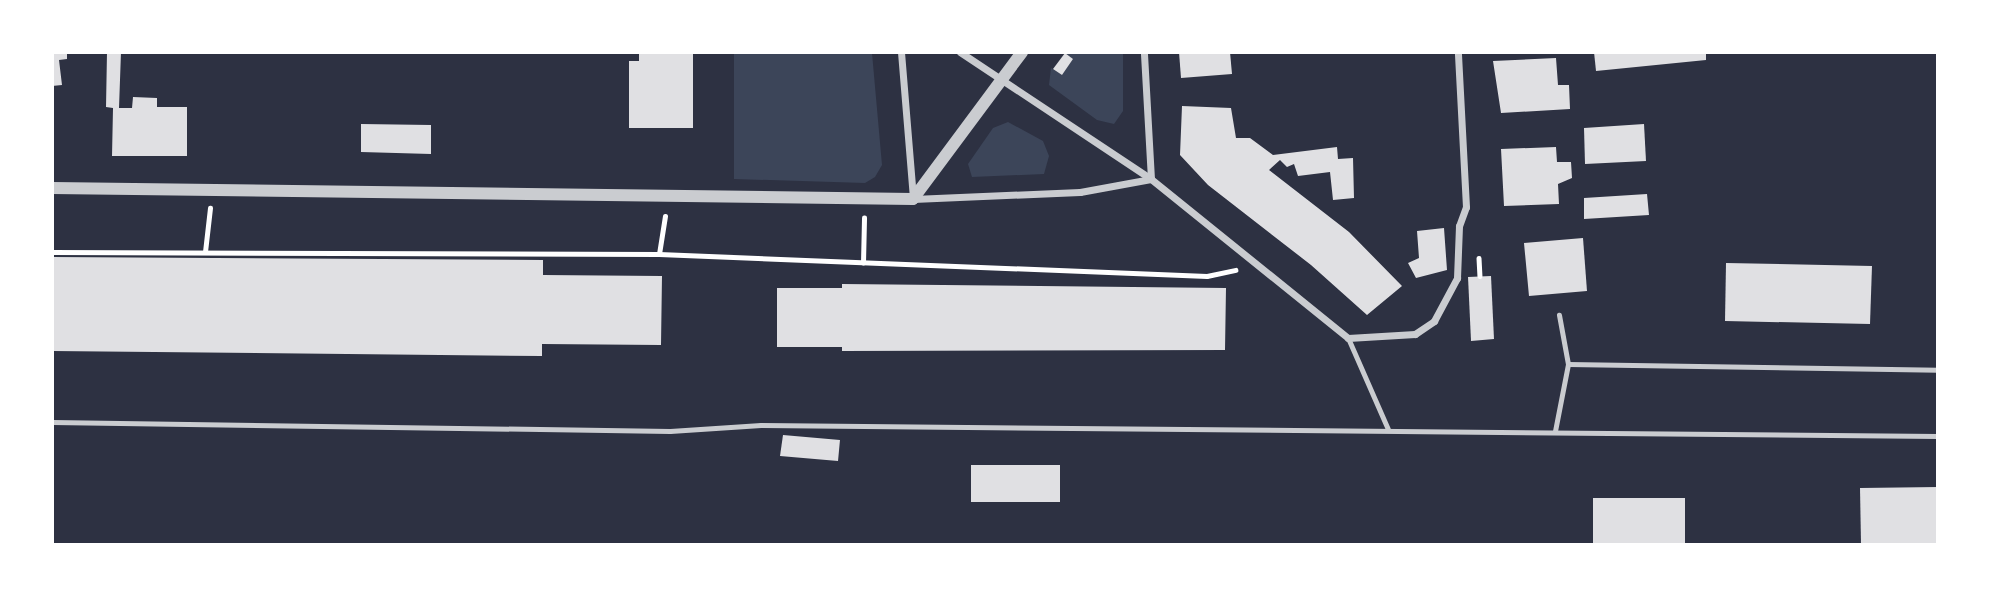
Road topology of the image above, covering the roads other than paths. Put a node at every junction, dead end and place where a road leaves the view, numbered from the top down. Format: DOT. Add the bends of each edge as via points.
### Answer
graph roads {
  1 [pos="901,52"];
  2 [pos="960,52"];
  3 [pos="1022,52"];
  4 [pos="1144,52"];
  5 [pos="1458,52"];
  6 [pos="1001,80"];
  7 [pos="1151,178"];
  8 [pos="52,188"];
  9 [pos="913,199"];
  10 [pos="1559,315"];
  11 [pos="1348,338"];
  12 [pos="1568,364"];
  13 [pos="1937,370"];
  14 [pos="52,422"];
  15 [pos="1388,429"];
  16 [pos="1555,431"];
  17 [pos="1937,436"];
  1 -- 9 [label="street"];
  2 -- 6 [label="street"];
  3 -- 6 [label="street"];
  4 -- 7 [label="street"];
  5 -- 11 [label="street" via="1466,207 1459,226 1457,278 1434,321 1415,334"];
  6 -- 7 [label="street"];
  6 -- 9 [label="street"];
  7 -- 9 [label="street" via="1080,192"];
  7 -- 11 [label="street"];
  8 -- 9 [label="street"];
  10 -- 12 [label="lane"];
  11 -- 15 [label="lane"];
  12 -- 13 [label="lane"];
  12 -- 16 [label="lane"];
  14 -- 15 [label="lane" via="670,431 761,425"];
  15 -- 16 [label="lane"];
  16 -- 17 [label="lane"];
}
